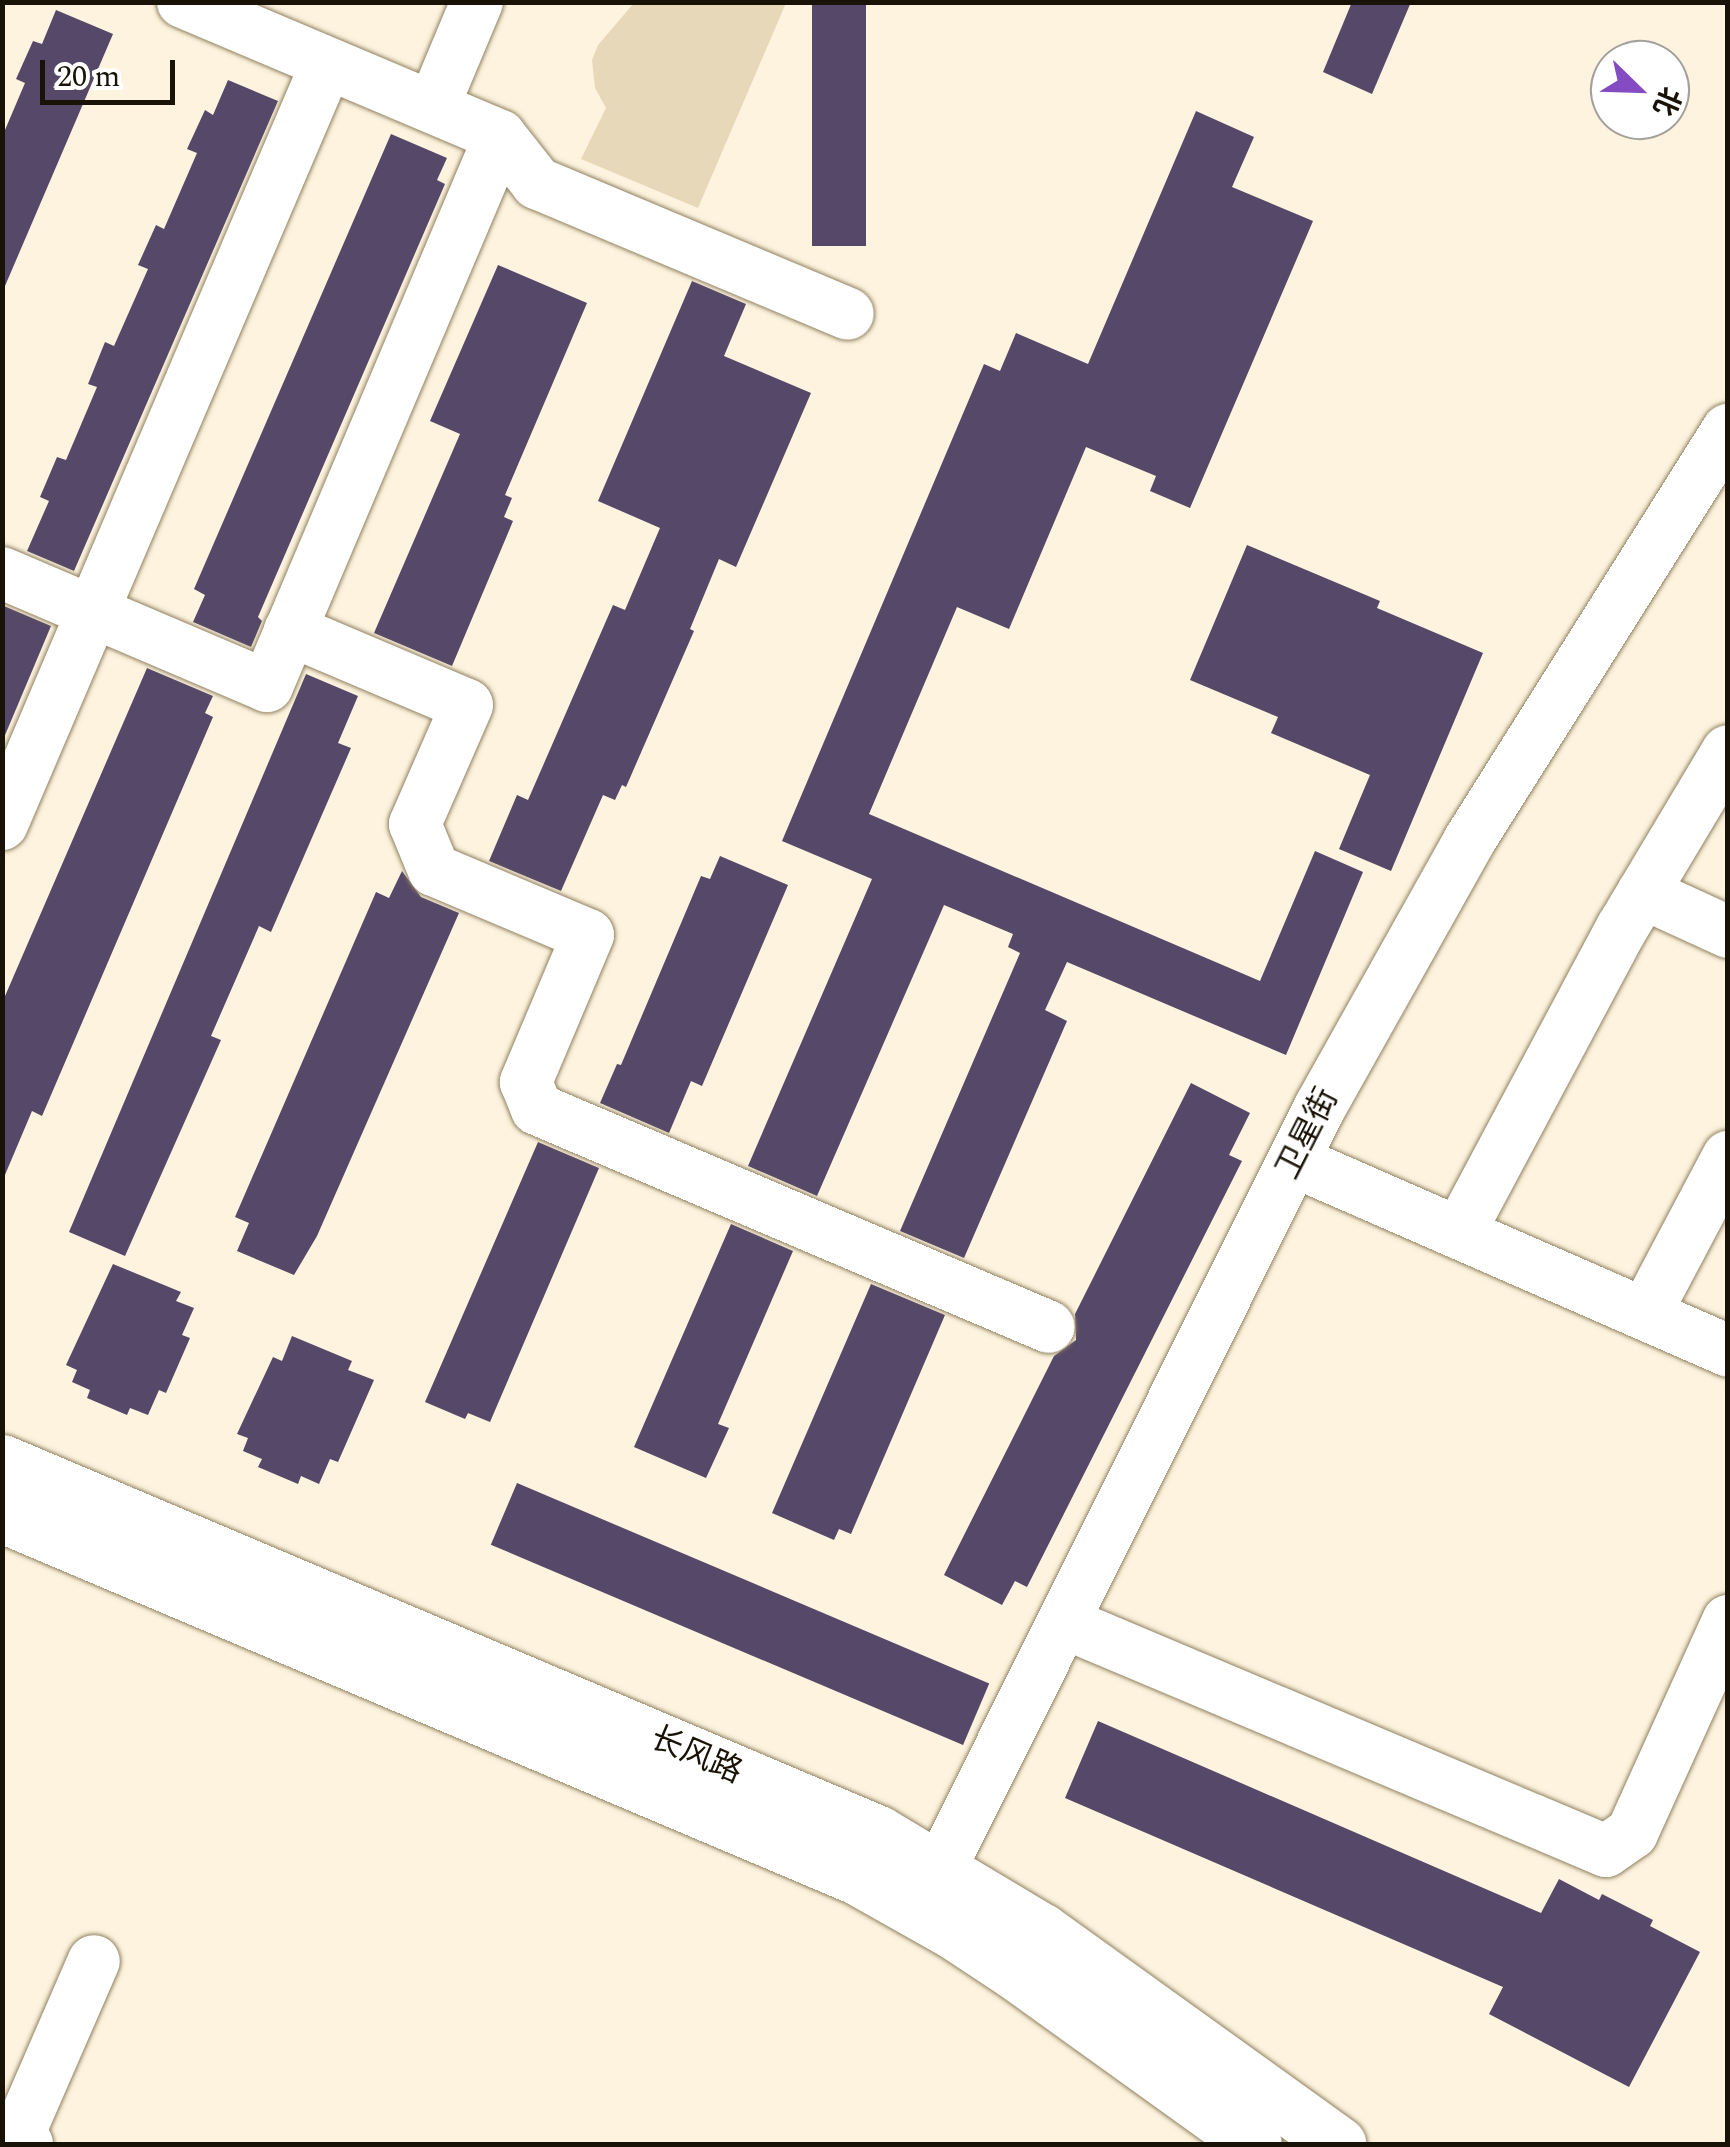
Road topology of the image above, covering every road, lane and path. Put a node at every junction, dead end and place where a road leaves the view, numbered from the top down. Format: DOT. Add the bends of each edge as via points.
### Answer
graph roads {
  1 [pos="477,2"];
  2 [pos="197,5"];
  3 [pos="327,62"];
  4 [pos="433,107"];
  5 [pos="500,136"];
  6 [pos="848,314"];
  7 [pos="1728,430"];
  8 [pos="2,573"];
  9 [pos="93,612"];
  10 [pos="290,630"];
  11 [pos="1728,751"];
  12 [pos="2,824"];
  13 [pos="1643,893"];
  14 [pos="1728,932"];
  15 [pos="1728,1156"];
  16 [pos="1294,1161"];
  17 [pos="1460,1233"];
  18 [pos="1645,1314"];
  19 [pos="1048,1327"];
  20 [pos="1728,1351"];
  21 [pos="2,1462"];
  22 [pos="2,1515"];
  23 [pos="1728,1621"];
  24 [pos="1065,1623"];
  25 [pos="941,1866"];
  26 [pos="94,1961"];
  27 [pos="27,2144"];
  28 [pos="1254,2144"];
  29 [pos="1338,2144"];
  1 -- 4 [label="street"];
  2 -- 3 [label="street"];
  3 -- 4 [label="street"];
  3 -- 9 [label="street"];
  4 -- 5 [label="street"];
  5 -- 6 [label="street" via="536,183"];
  5 -- 10 [label="street"];
  7 -- 16 [label="street, 卫星街" via="1470,841"];
  8 -- 9 [label="street"];
  9 -- 10 [label="street" via="267,686"];
  9 -- 12 [label="street"];
  10 -- 19 [label="street" via="466,705 415,824 434,870 588,936 526,1082 537,1110"];
  11 -- 13 [label="street"];
  13 -- 14 [label="street"];
  13 -- 17 [label="street"];
  15 -- 18 [label="street"];
  16 -- 17 [label="street"];
  16 -- 24 [label="street, 卫星街"];
  17 -- 18 [label="street"];
  18 -- 20 [label="street"];
  21 -- 25 [label="main road, 长风路" via="878,1832"];
  22 -- 28 [label="main road, 长风路" via="872,1885 1014,1972"];
  23 -- 24 [label="street" via="1632,1833 1606,1851"];
  24 -- 25 [label="street, 卫星街"];
  25 -- 29 [label="main road, 长风路"];
  26 -- 27 [label="street" via="16,2140"];
}
